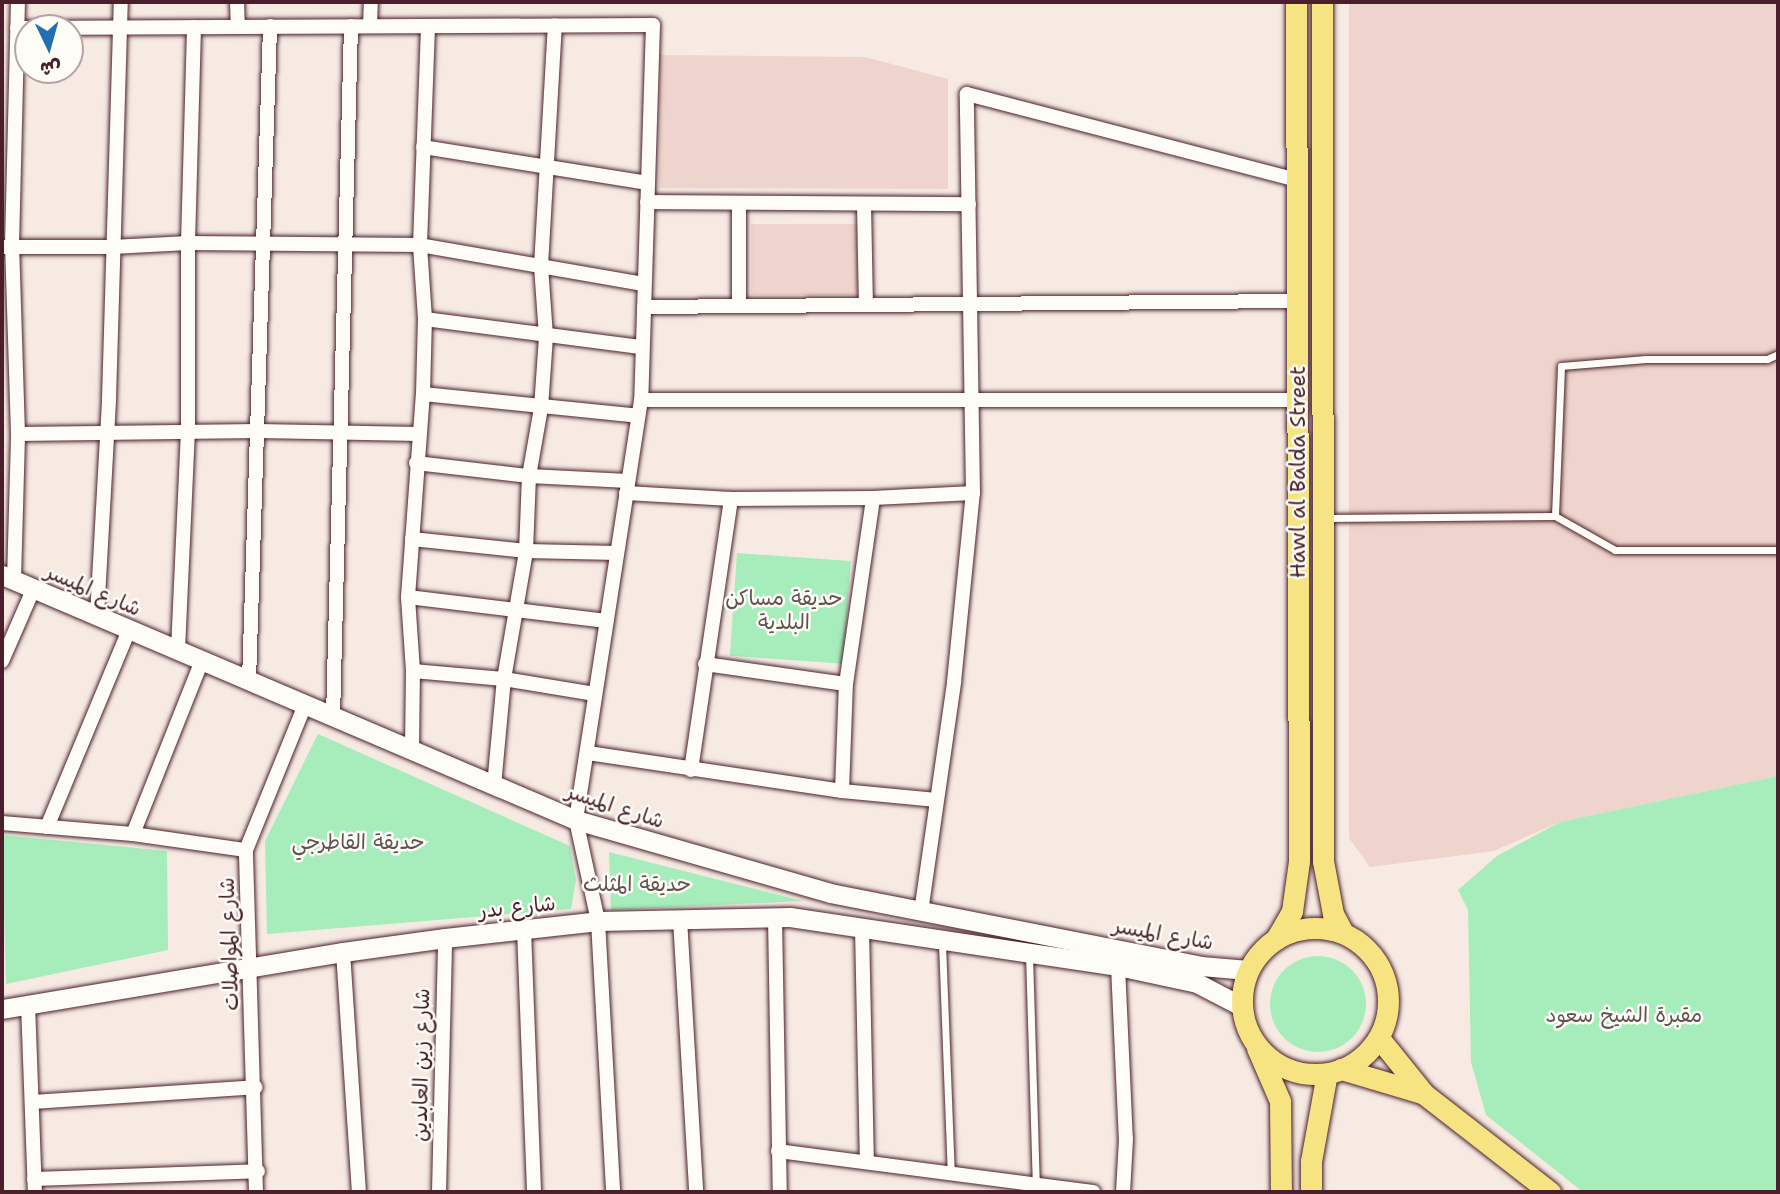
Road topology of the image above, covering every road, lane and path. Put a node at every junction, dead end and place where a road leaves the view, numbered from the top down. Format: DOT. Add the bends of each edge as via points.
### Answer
graph roads {
  1 [pos="121,2"];
  2 [pos="237,2"];
  3 [pos="371,2"];
  4 [pos="1296,2"];
  5 [pos="1322,2"];
  6 [pos="555,25"];
  7 [pos="271,26"];
  8 [pos="351,26"];
  9 [pos="370,26"];
  10 [pos="428,26"];
  11 [pos="84,27"];
  12 [pos="121,27"];
  13 [pos="194,27"];
  14 [pos="237,27"];
  15 [pos="14,84"];
  16 [pos="423,147"];
  17 [pos="547,167"];
  18 [pos="1297,180"];
  19 [pos="648,183"];
  20 [pos="647,202"];
  21 [pos="864,204"];
  22 [pos="969,204"];
  23 [pos="739,205"];
  24 [pos="188,243"];
  25 [pos="263,244"];
  26 [pos="345,245"];
  27 [pos="420,245"];
  28 [pos="7,246"];
  29 [pos="112,247"];
  30 [pos="541,266"];
  31 [pos="644,284"];
  32 [pos="1297,301"];
  33 [pos="971,304"];
  34 [pos="866,305"];
  35 [pos="739,306"];
  36 [pos="644,307"];
  37 [pos="425,319"];
  38 [pos="546,336"];
  39 [pos="642,347"];
  40 [pos="1778,354"];
  41 [pos="423,394"];
  42 [pos="641,400"];
  43 [pos="972,400"];
  44 [pos="1297,400"];
  45 [pos="541,408"];
  46 [pos="638,416"];
  47 [pos="188,431"];
  48 [pos="258,431"];
  49 [pos="341,432"];
  50 [pos="18,433"];
  51 [pos="419,434"];
  52 [pos="105,435"];
  53 [pos="416,463"];
  54 [pos="529,476"];
  55 [pos="627,487"];
  56 [pos="973,493"];
  57 [pos="873,498"];
  58 [pos="731,499"];
  59 [pos="1555,516"];
  60 [pos="1323,518"];
  61 [pos="412,539"];
  62 [pos="1778,550"];
  63 [pos="526,551"];
  64 [pos="617,553"];
  65 [pos="8,578"];
  66 [pos="33,590"];
  67 [pos="408,597"];
  68 [pos="515,611"];
  69 [pos="97,616"];
  70 [pos="607,621"];
  71 [pos="129,630"];
  72 [pos="178,650"];
  73 [pos="2,661"];
  74 [pos="202,661"];
  75 [pos="705,664"];
  76 [pos="413,671"];
  77 [pos="504,679"];
  78 [pos="249,681"];
  79 [pos="846,684"];
  80 [pos="595,694"];
  81 [pos="305,705"];
  82 [pos="332,717"];
  83 [pos="412,750"];
  84 [pos="588,753"];
  85 [pos="691,770"];
  86 [pos="494,786"];
  87 [pos="842,791"];
  88 [pos="937,800"];
  89 [pos="576,820"];
  90 [pos="2,823"];
  91 [pos="47,827"];
  92 [pos="133,834"];
  93 [pos="246,850"];
  94 [pos="921,912"];
  95 [pos="775,918"];
  96 [pos="680,919"];
  97 [pos="598,921"];
  98 [pos="862,928"];
  99 [pos="524,930"];
  100 [pos="1343,933"];
  101 [pos="445,938"];
  102 [pos="1276,939"];
  103 [pos="942,940"];
  104 [pos="343,952"];
  105 [pos="1028,953"];
  106 [pos="1118,966"];
  107 [pos="251,968"];
  108 [pos="1248,971"];
  109 [pos="29,1004"];
  110 [pos="1241,1006"];
  111 [pos="2,1009"];
  112 [pos="1379,1038"];
  113 [pos="1255,1043"];
  114 [pos="1334,1071"];
  115 [pos="255,1087"];
  116 [pos="1424,1094"];
  117 [pos="32,1102"];
  118 [pos="778,1150"];
  119 [pos="867,1161"];
  120 [pos="258,1171"];
  121 [pos="951,1173"];
  122 [pos="34,1185"];
  123 [pos="1036,1185"];
  124 [pos="256,1192"];
  125 [pos="359,1192"];
  126 [pos="439,1192"];
  127 [pos="534,1192"];
  128 [pos="613,1192"];
  129 [pos="696,1192"];
  130 [pos="780,1192"];
  131 [pos="1093,1192"];
  132 [pos="1123,1192"];
  133 [pos="1281,1192"];
  134 [pos="1311,1192"];
  135 [pos="1550,1192"];
  1 -- 12 [label="street"];
  2 -- 14 [label="street"];
  3 -- 9 [label="street"];
  4 -- 18 [label="main road, Hawl al Balda Street"];
  5 -- 60 [label="main road, Hawl al Balda Street"];
  6 -- 10 [label="street"];
  6 -- 17 [label="street"];
  6 -- 19 [label="street" via="653,25"];
  7 -- 8 [label="street"];
  7 -- 14 [label="street"];
  7 -- 25 [label="street"];
  8 -- 9 [label="street"];
  8 -- 26 [label="street"];
  9 -- 10 [label="street"];
  10 -- 16 [label="street"];
  11 -- 12 [label="street"];
  12 -- 13 [label="street"];
  12 -- 29 [label="street"];
  13 -- 14 [label="street"];
  13 -- 24 [label="street"];
  15 -- 28 [label="street"];
  16 -- 17 [label="street"];
  16 -- 27 [label="street"];
  17 -- 19 [label="street"];
  17 -- 30 [label="street"];
  18 -- 22 [label="street" via="967,94"];
  18 -- 32 [label="main road, Hawl al Balda Street"];
  19 -- 20 [label="street"];
  20 -- 23 [label="street"];
  20 -- 31 [label="street"];
  21 -- 22 [label="street"];
  21 -- 23 [label="street"];
  21 -- 34 [label="street"];
  22 -- 33 [label="street"];
  23 -- 35 [label="street"];
  24 -- 25 [label="street"];
  24 -- 29 [label="street"];
  24 -- 47 [label="street"];
  25 -- 26 [label="street"];
  25 -- 48 [label="street"];
  26 -- 27 [label="street"];
  26 -- 49 [label="street"];
  27 -- 30 [label="street"];
  27 -- 37 [label="street"];
  28 -- 29 [label="street"];
  28 -- 50 [label="street"];
  29 -- 52 [label="street"];
  30 -- 31 [label="street"];
  30 -- 38 [label="street"];
  31 -- 36 [label="street"];
  32 -- 33 [label="street"];
  32 -- 44 [label="main road, Hawl al Balda Street"];
  33 -- 34 [label="street"];
  33 -- 43 [label="street"];
  34 -- 35 [label="street"];
  35 -- 36 [label="street"];
  36 -- 39 [label="street"];
  37 -- 38 [label="street"];
  37 -- 41 [label="street"];
  38 -- 39 [label="street"];
  38 -- 45 [label="street"];
  39 -- 42 [label="street"];
  40 -- 59 [label="lane" via="1767,359 1646,359 1561,366"];
  41 -- 45 [label="street"];
  41 -- 51 [label="street"];
  42 -- 43 [label="street"];
  42 -- 46 [label="street"];
  43 -- 44 [label="street"];
  43 -- 56 [label="street"];
  44 -- 102 [label="main road, Hawl al Balda Street" via="1299,861 1292,911"];
  45 -- 46 [label="street"];
  45 -- 54 [label="street"];
  46 -- 55 [label="street"];
  47 -- 48 [label="street"];
  47 -- 52 [label="street"];
  47 -- 72 [label="street"];
  48 -- 49 [label="street"];
  48 -- 78 [label="street"];
  49 -- 51 [label="street"];
  49 -- 82 [label="street"];
  50 -- 52 [label="street"];
  50 -- 65 [label="street"];
  51 -- 53 [label="street"];
  52 -- 69 [label="street"];
  53 -- 54 [label="street"];
  53 -- 61 [label="street"];
  54 -- 55 [label="street"];
  54 -- 63 [label="street"];
  55 -- 58 [label="street"];
  55 -- 64 [label="street"];
  56 -- 57 [label="street"];
  56 -- 88 [label="street"];
  57 -- 58 [label="street"];
  57 -- 79 [label="street"];
  58 -- 75 [label="street"];
  59 -- 60 [label="lane"];
  59 -- 62 [label="lane" via="1615,550"];
  60 -- 100 [label="main road, Hawl al Balda Street" via="1323,861 1333,914"];
  61 -- 63 [label="street"];
  61 -- 67 [label="street"];
  63 -- 64 [label="street"];
  63 -- 68 [label="street"];
  64 -- 70 [label="street"];
  65 -- 66 [label="main road, شارع الميسر"];
  66 -- 69 [label="main road, شارع الميسر"];
  66 -- 73 [label="street"];
  67 -- 68 [label="street"];
  67 -- 76 [label="street"];
  68 -- 70 [label="street"];
  68 -- 77 [label="street"];
  69 -- 71 [label="main road, شارع الميسر"];
  70 -- 80 [label="street"];
  71 -- 72 [label="main road, شارع الميسر"];
  71 -- 91 [label="street"];
  72 -- 74 [label="main road, شارع الميسر"];
  74 -- 78 [label="main road, شارع الميسر"];
  74 -- 92 [label="street"];
  75 -- 79 [label="street"];
  75 -- 85 [label="street"];
  76 -- 77 [label="street"];
  76 -- 83 [label="street"];
  77 -- 80 [label="street"];
  77 -- 86 [label="street"];
  78 -- 81 [label="main road, شارع الميسر"];
  79 -- 87 [label="street"];
  80 -- 84 [label="street"];
  81 -- 82 [label="main road, شارع الميسر"];
  81 -- 93 [label="street, شارع المواصلات"];
  82 -- 83 [label="main road, شارع الميسر"];
  83 -- 86 [label="main road, شارع الميسر"];
  84 -- 85 [label="street"];
  84 -- 89 [label="street"];
  85 -- 87 [label="street"];
  86 -- 89 [label="main road, شارع الميسر"];
  87 -- 88 [label="street"];
  88 -- 94 [label="street"];
  89 -- 94 [label="main road, شارع الميسر" via="830,893"];
  89 -- 97 [label="street"];
  90 -- 91 [label="street"];
  91 -- 92 [label="street"];
  92 -- 93 [label="street"];
  93 -- 107 [label="street, شارع المواصلات"];
  94 -- 108 [label="main road, شارع الميسر"];
  95 -- 96 [label="main road, شارع بدر"];
  95 -- 98 [label="main road, شارع بدر"];
  95 -- 118 [label="street"];
  96 -- 97 [label="main road, شارع بدر"];
  96 -- 129 [label="street"];
  97 -- 99 [label="main road, شارع بدر"];
  97 -- 128 [label="street"];
  98 -- 103 [label="main road, شارع بدر"];
  98 -- 119 [label="street"];
  99 -- 101 [label="main road, شارع بدر"];
  99 -- 127 [label="street"];
  100 -- 102 [label="main road" via="1297,930"];
  100 -- 112 [label="main road" via="1364,946 1379,966 1387,989 1387,1014"];
  101 -- 104 [label="main road, شارع بدر"];
  101 -- 126 [label="street, شارع زين العابدين"];
  102 -- 108 [label="main road"];
  103 -- 105 [label="main road, شارع بدر"];
  103 -- 121 [label="lane"];
  104 -- 107 [label="main road, شارع بدر"];
  104 -- 125 [label="street"];
  105 -- 106 [label="main road, شارع بدر"];
  105 -- 123 [label="lane"];
  106 -- 110 [label="main road, شارع بدر" via="1197,983"];
  106 -- 132 [label="street" via="1126,1139"];
  107 -- 109 [label="main road, شارع بدر"];
  107 -- 115 [label="street, شارع المواصلات"];
  108 -- 110 [label="main road"];
  109 -- 111 [label="main road, شارع بدر"];
  109 -- 117 [label="street"];
  110 -- 113 [label="main road"];
  112 -- 114 [label="main road" via="1356,1062"];
  112 -- 116 [label="main road"];
  113 -- 114 [label="main road" via="1287,1069 1306,1074"];
  113 -- 133 [label="main road" via="1280,1101"];
  114 -- 116 [label="main road"];
  114 -- 134 [label="main road" via="1311,1161"];
  115 -- 117 [label="street"];
  115 -- 120 [label="street, شارع المواصلات"];
  116 -- 135 [label="main road"];
  117 -- 122 [label="street"];
  118 -- 119 [label="street"];
  118 -- 130 [label="street"];
  119 -- 121 [label="street"];
  120 -- 122 [label="street"];
  120 -- 124 [label="street, شارع المواصلات"];
  121 -- 123 [label="street"];
  123 -- 131 [label="street"];
}
